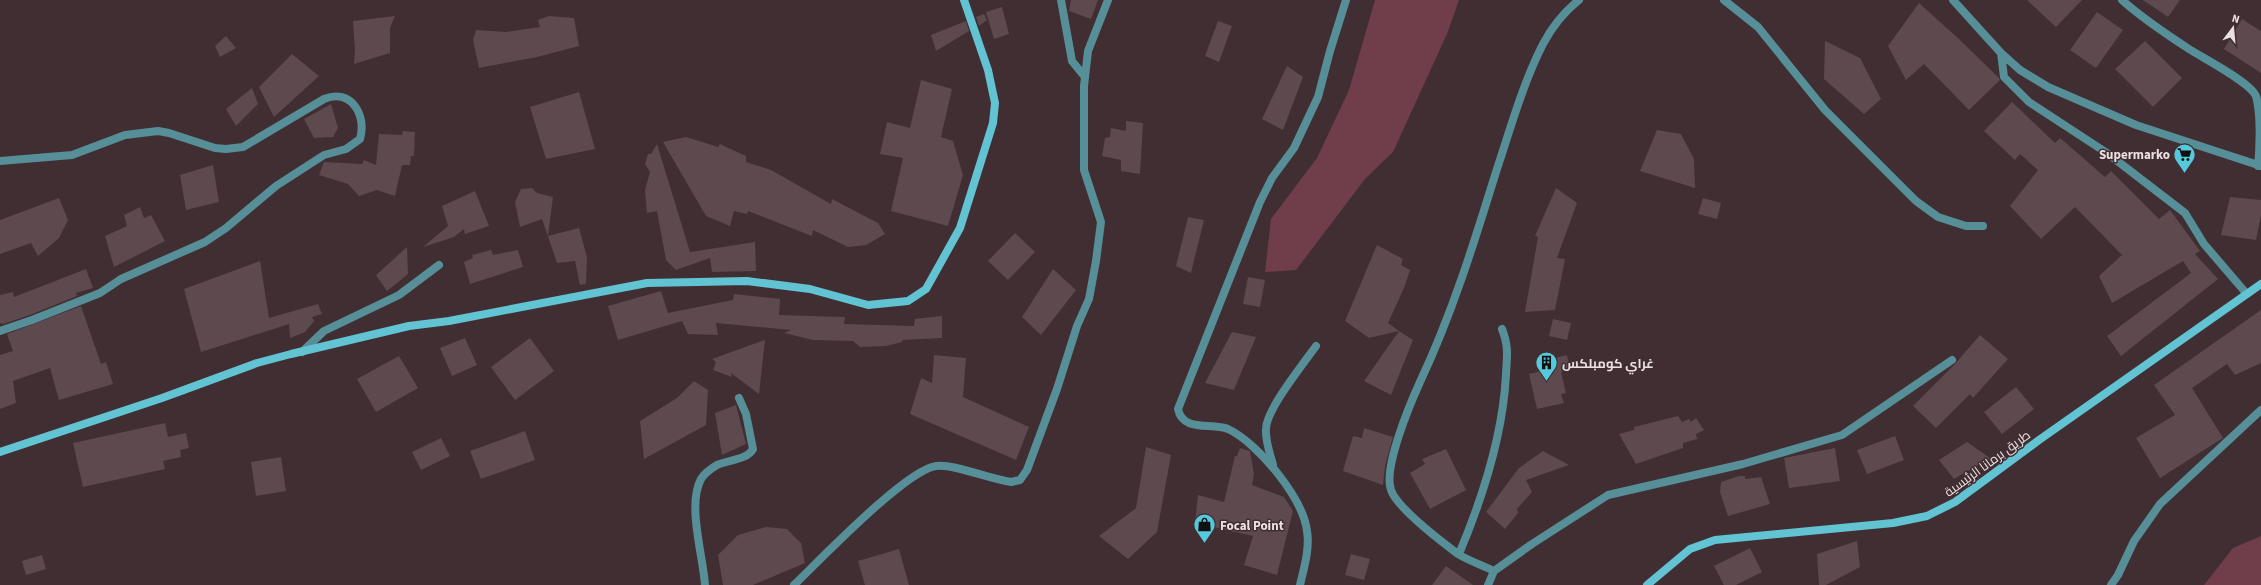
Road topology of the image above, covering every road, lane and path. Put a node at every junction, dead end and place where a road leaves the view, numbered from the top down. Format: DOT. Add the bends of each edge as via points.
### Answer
graph roads {
  1 [pos="964,0"];
  2 [pos="1061,0"];
  3 [pos="1108,0"];
  4 [pos="1346,0"];
  5 [pos="1579,0"];
  6 [pos="1724,0"];
  7 [pos="1953,0"];
  8 [pos="2122,0"];
  9 [pos="2000,53"];
  10 [pos="1085,77"];
  11 [pos="0,161"];
  12 [pos="2259,166"];
  13 [pos="1983,226"];
  14 [pos="439,265"];
  15 [pos="2261,284"];
  16 [pos="2246,292"];
  17 [pos="1502,329"];
  18 [pos="0,330"];
  19 [pos="1316,346"];
  20 [pos="302,352"];
  21 [pos="1952,360"];
  22 [pos="739,398"];
  23 [pos="2261,410"];
  24 [pos="0,452"];
  25 [pos="1273,465"];
  26 [pos="1459,554"];
  27 [pos="1494,571"];
  28 [pos="705,585"];
  29 [pos="794,585"];
  30 [pos="1300,585"];
  31 [pos="1488,585"];
  32 [pos="1647,585"];
  33 [pos="2111,585"];
  1 -- 20 [label="street" via="988,70 995,103 994,123 960,228 935,276 917,297 908,301 868,305 810,289 747,281 647,283 449,321 409,326"];
  2 -- 10 [label="street" via="1072,61"];
  3 -- 10 [label="street" via="1088,51"];
  4 -- 25 [label="street" via="1318,97 1294,148 1272,178 1260,202 1178,409 1180,416 1197,426 1227,429 1249,443"];
  5 -- 26 [label="street" via="1563,13 1544,43 1533,67 1507,138 1460,286 1397,441 1390,489 1402,508"];
  6 -- 13 [label="street" via="1758,27 1826,110 1916,201 1938,217 1966,226"];
  7 -- 9 [label="street"];
  8 -- 12 [label="street" via="2187,48 2246,84 2256,95 2259,106"];
  9 -- 12 [label="street" via="2031,77 2075,99 2136,125"];
  9 -- 16 [label="street" via="2004,77 2029,102 2107,152 2185,213 2204,244"];
  10 -- 29 [label="street" via="1084,170 1100,222 1100,241 1088,299 1076,326 1057,389 1027,470 1020,480 1011,482 944,466 929,468 899,487"];
  11 -- 18 [label="street" via="72,156 125,135 158,132 169,133 215,148 243,146 324,99 336,95 347,98 357,110 362,125 360,139 356,143 346,149 324,155 282,182 205,242 121,279 100,293"];
  14 -- 20 [label="street" via="399,295 324,331"];
  15 -- 16 [label="street, طريق برمانا الرئيسية"];
  16 -- 32 [label="street, طريق برمانا الرئيسية" via="1955,502 1927,516 1893,523 1715,540 1690,550"];
  17 -- 26 [label="street" via="1508,345 1502,420 1484,487"];
  19 -- 25 [label="street" via="1270,413 1265,428"];
  20 -- 24 [label="street" via="257,363 117,414"];
  21 -- 27 [label="street" via="1842,435 1743,464 1608,495"];
  22 -- 28 [label="street" via="746,414 753,449 749,454 717,465 702,477 697,488 695,506"];
  23 -- 33 [label="street" via="2160,504 2134,541"];
  25 -- 30 [label="street" via="1291,495 1307,530 1308,543"];
  26 -- 27 [label="street"];
  27 -- 31 [label="street"];
}
